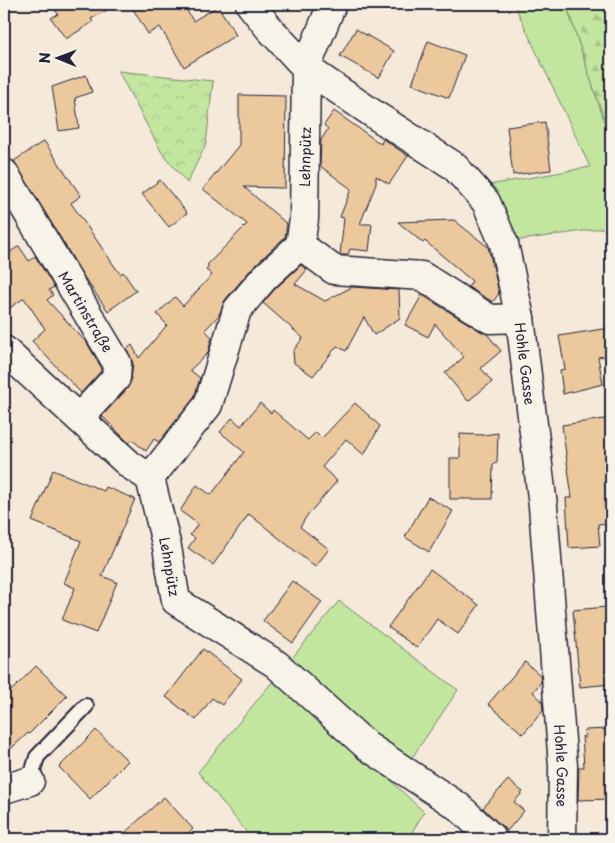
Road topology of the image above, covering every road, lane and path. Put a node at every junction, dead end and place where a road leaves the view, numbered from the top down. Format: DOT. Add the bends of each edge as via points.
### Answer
graph roads {
  1 [pos="250,4"];
  2 [pos="332,4"];
  3 [pos="306,68"];
  4 [pos="4,174"];
  5 [pos="300,245"];
  6 [pos="520,318"];
  7 [pos="4,350"];
  8 [pos="79,418"];
  9 [pos="150,478"];
  10 [pos="86,706"];
  11 [pos="30,781"];
  12 [pos="4,789"];
  13 [pos="493,839"];
  14 [pos="562,839"];
  1 -- 3 [label="street, Hohle Gasse"];
  2 -- 3 [label="street"];
  3 -- 5 [label="street, Lehnpütz" via="304,219"];
  3 -- 6 [label="street, Hohle Gasse" via="454,166 486,202 504,244"];
  4 -- 8 [label="street, Martinstraße" via="117,363 116,378"];
  5 -- 6 [label="street" via="334,270 422,276 490,319"];
  5 -- 9 [label="street" via="236,310 208,405"];
  6 -- 14 [label="street, Hohle Gasse" via="543,506 563,766"];
  7 -- 8 [label="street"];
  8 -- 9 [label="street" via="130,465"];
  9 -- 13 [label="street, Lehnpütz" via="176,601 276,664 367,746 459,807"];
  10 -- 11 [label="lane" via="37,758"];
  11 -- 12 [label="street"];
}
